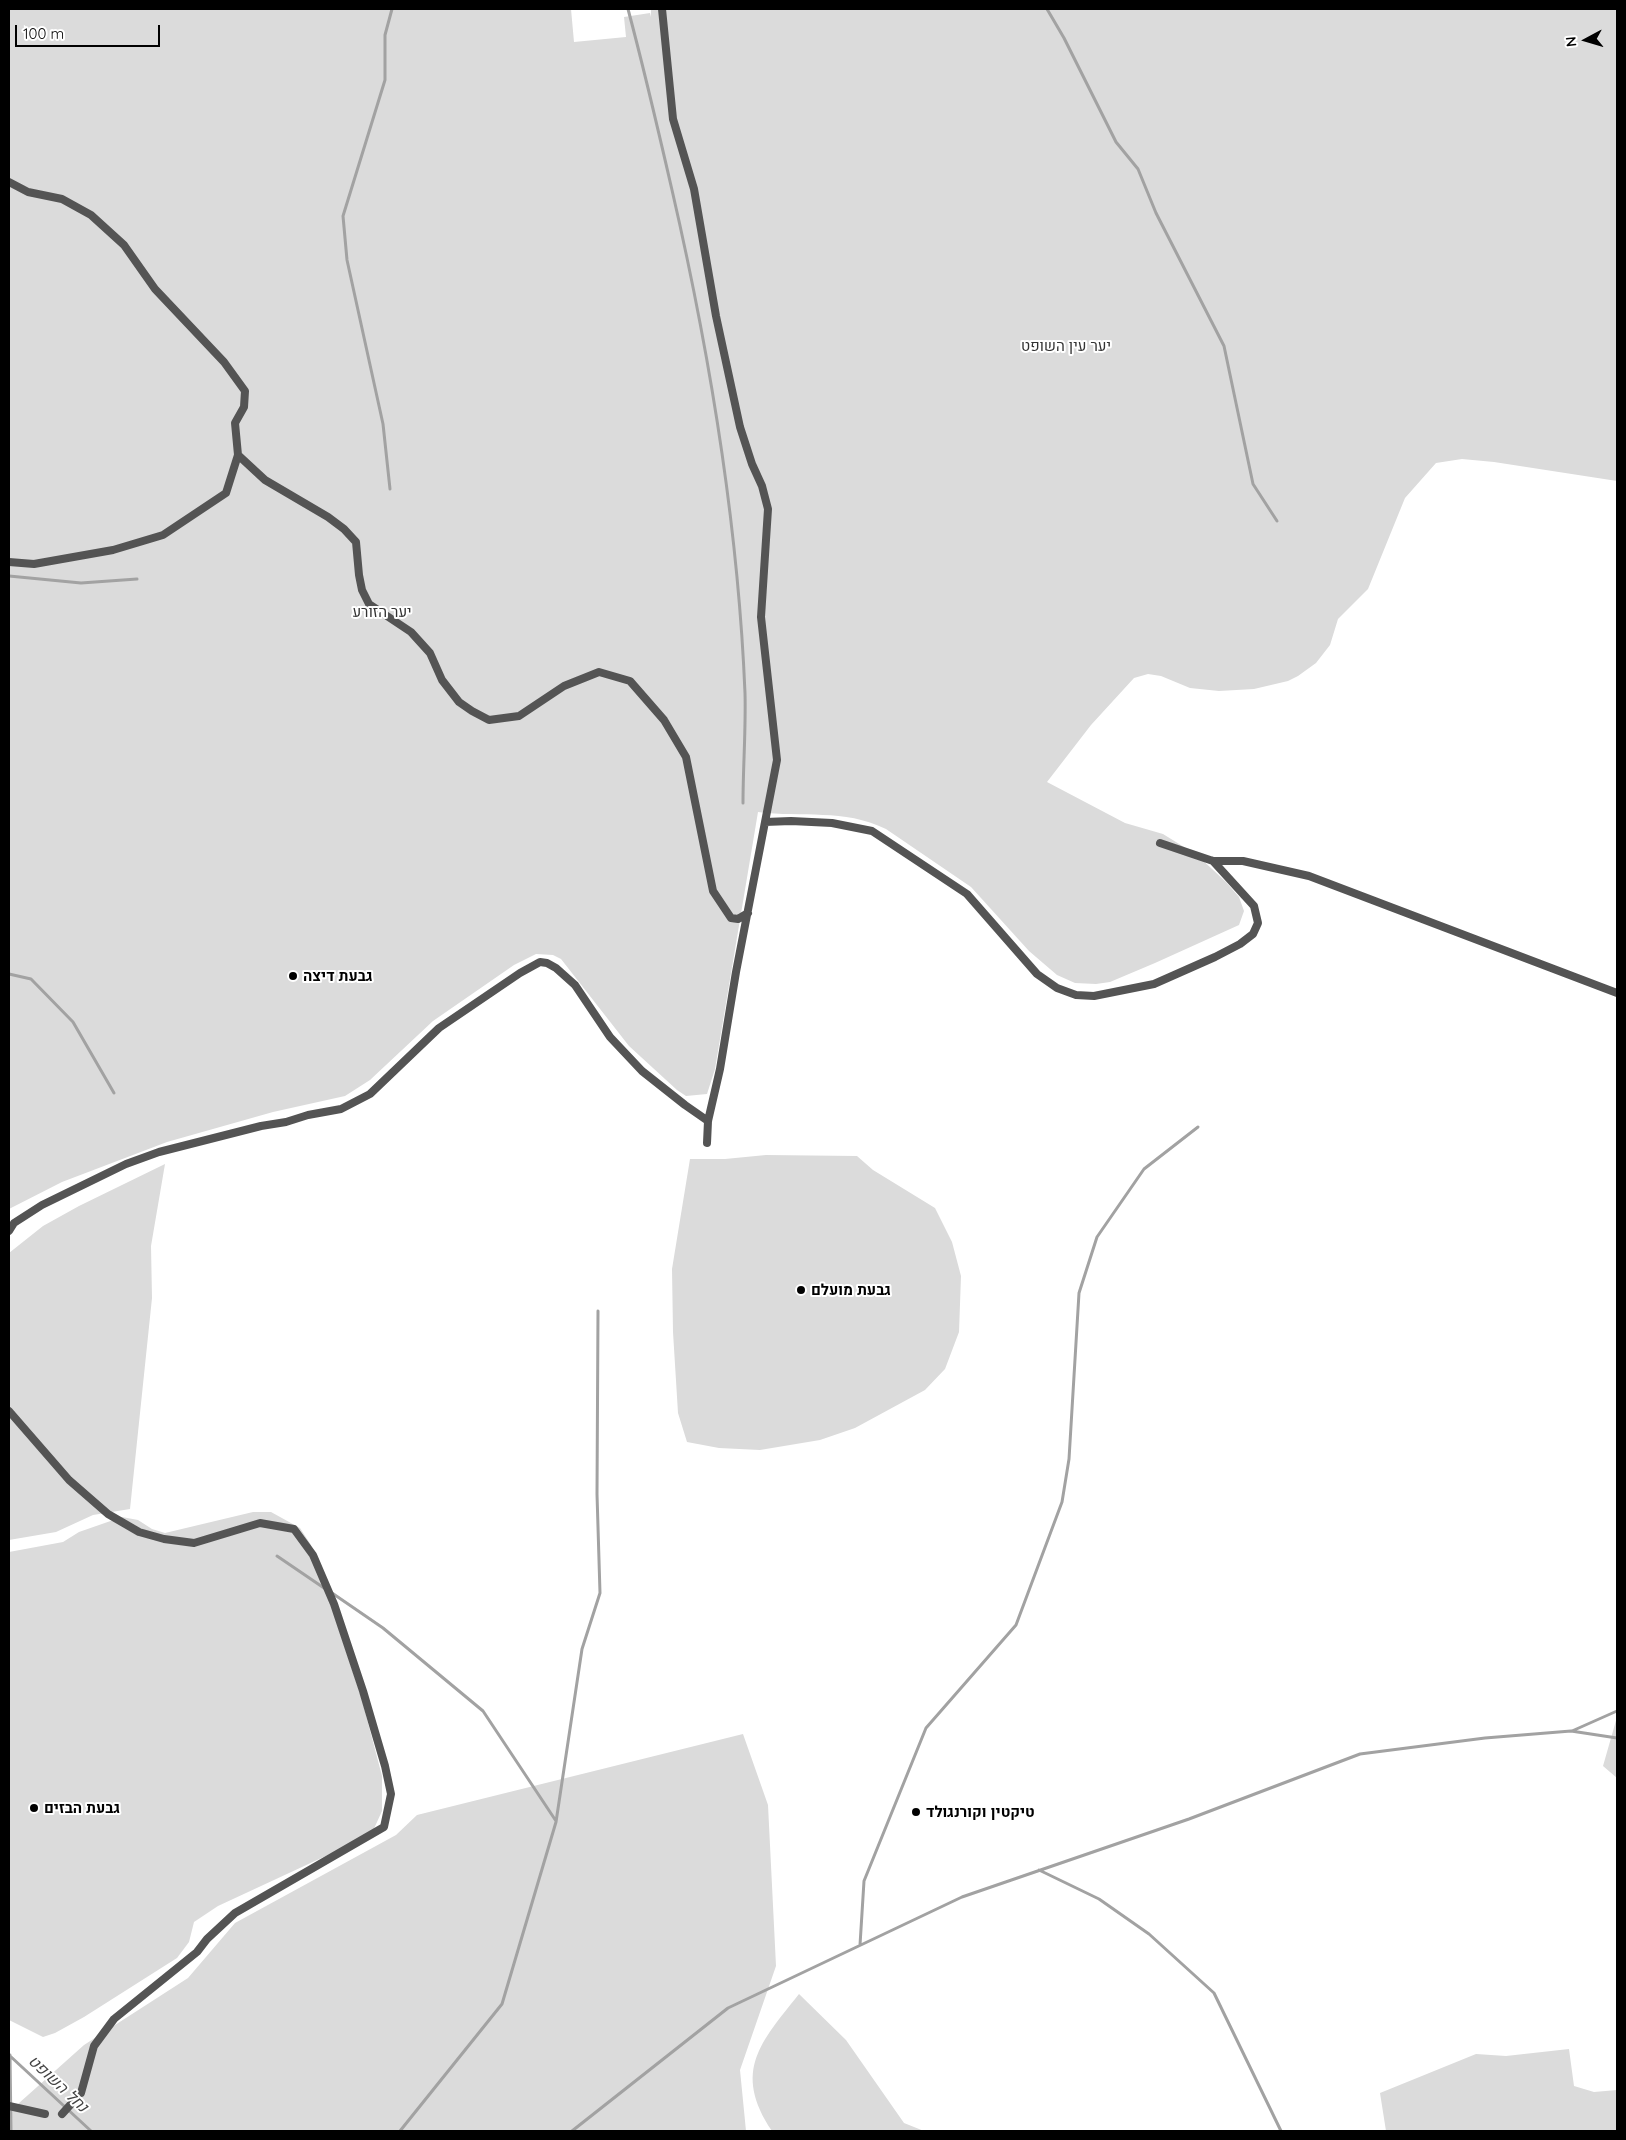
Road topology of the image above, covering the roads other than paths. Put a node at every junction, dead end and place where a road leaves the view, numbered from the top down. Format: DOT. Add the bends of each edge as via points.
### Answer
graph roads {
  1 [pos="662,9"];
  2 [pos="9,182"];
  3 [pos="238,455"];
  4 [pos="9,562"];
  5 [pos="766,822"];
  6 [pos="1160,843"];
  7 [pos="1213,861"];
  8 [pos="748,914"];
  9 [pos="1617,992"];
  10 [pos="708,1120"];
  11 [pos="706,1143"];
  12 [pos="9,1230"];
  13 [pos="9,1411"];
  14 [pos="81,2093"];
  15 [pos="72,2103"];
  16 [pos="9,2106"];
  17 [pos="45,2114"];
  18 [pos="62,2114"];
  1 -- 5 [label="street" via="673,119 694,189 740,427 768,509 762,617 777,760"];
  2 -- 3 [label="street" via="28,192 62,199 91,215 124,245 155,289 224,362 245,391 244,407 235,423"];
  3 -- 4 [label="street" via="226,493 163,535 113,550 34,564"];
  3 -- 8 [label="street" via="265,480 328,517 356,542 362,590 369,604 412,632 430,653 442,680 459,702 478,715 489,720 519,716 564,686 599,672 630,681 664,720 686,757 713,891 731,918 738,919"];
  5 -- 7 [label="street" via="832,823 872,831 967,894 1036,974 1057,988 1076,995 1094,996 1154,984 1215,958 1253,934 1258,923 1254,906"];
  5 -- 8 [label="street"];
  6 -- 7 [label="street"];
  7 -- 9 [label="street" via="1243,861 1309,876"];
  8 -- 10 [label="street"];
  10 -- 11 [label="street"];
  10 -- 12 [label="street" via="642,1071 610,1037 575,985 556,968 540,962 458,1014 370,1094 356,1102 159,1152 126,1164 42,1205"];
  13 -- 14 [label="street" via="69,1480 108,1514 139,1532 194,1543 260,1523 294,1529 314,1555 334,1604 363,1691 391,1794 384,1827 235,1913 190,1958 114,2019 94,2046"];
  15 -- 18 [label="street"];
  16 -- 17 [label="street"];
}
